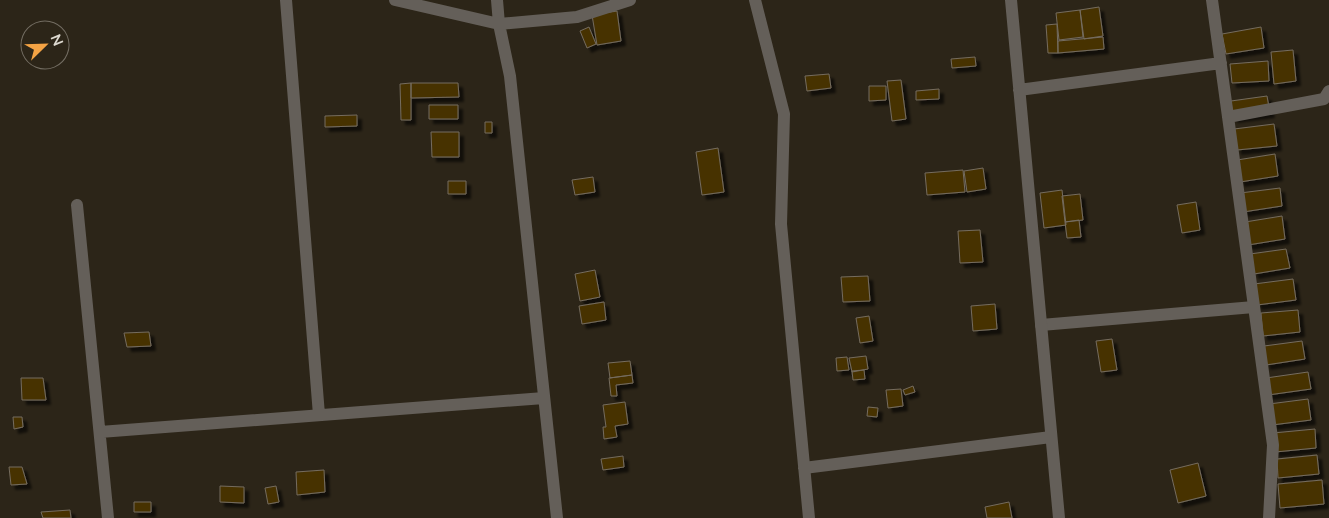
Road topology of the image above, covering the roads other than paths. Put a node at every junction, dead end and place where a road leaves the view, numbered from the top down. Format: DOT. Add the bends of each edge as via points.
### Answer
graph roads {
  1 [pos="286,0"];
  2 [pos="394,0"];
  3 [pos="497,0"];
  4 [pos="630,0"];
  5 [pos="755,0"];
  6 [pos="1011,0"];
  7 [pos="1212,0"];
  8 [pos="499,24"];
  9 [pos="1221,63"];
  10 [pos="1019,90"];
  11 [pos="1329,91"];
  12 [pos="1228,117"];
  13 [pos="77,205"];
  14 [pos="1254,307"];
  15 [pos="1041,325"];
  16 [pos="544,398"];
  17 [pos="319,415"];
  18 [pos="100,432"];
  19 [pos="1051,437"];
  20 [pos="804,468"];
  21 [pos="108,518"];
  22 [pos="557,518"];
  23 [pos="809,518"];
  24 [pos="1059,518"];
  25 [pos="1269,518"];
  1 -- 17 [label="street"];
  2 -- 8 [label="street"];
  3 -- 8 [label="street"];
  4 -- 8 [label="street" via="577,17"];
  5 -- 20 [label="street" via="784,114 780,224"];
  6 -- 10 [label="street"];
  7 -- 9 [label="street"];
  8 -- 16 [label="street" via="510,76"];
  9 -- 10 [label="street"];
  9 -- 12 [label="street"];
  10 -- 15 [label="street"];
  11 -- 12 [label="street" via="1324,99"];
  12 -- 14 [label="street"];
  13 -- 18 [label="street"];
  14 -- 15 [label="street"];
  14 -- 25 [label="street" via="1273,445"];
  15 -- 19 [label="street"];
  16 -- 17 [label="street"];
  16 -- 22 [label="street"];
  17 -- 18 [label="street"];
  18 -- 21 [label="street"];
  19 -- 20 [label="street"];
  19 -- 24 [label="street"];
  20 -- 23 [label="street"];
}
